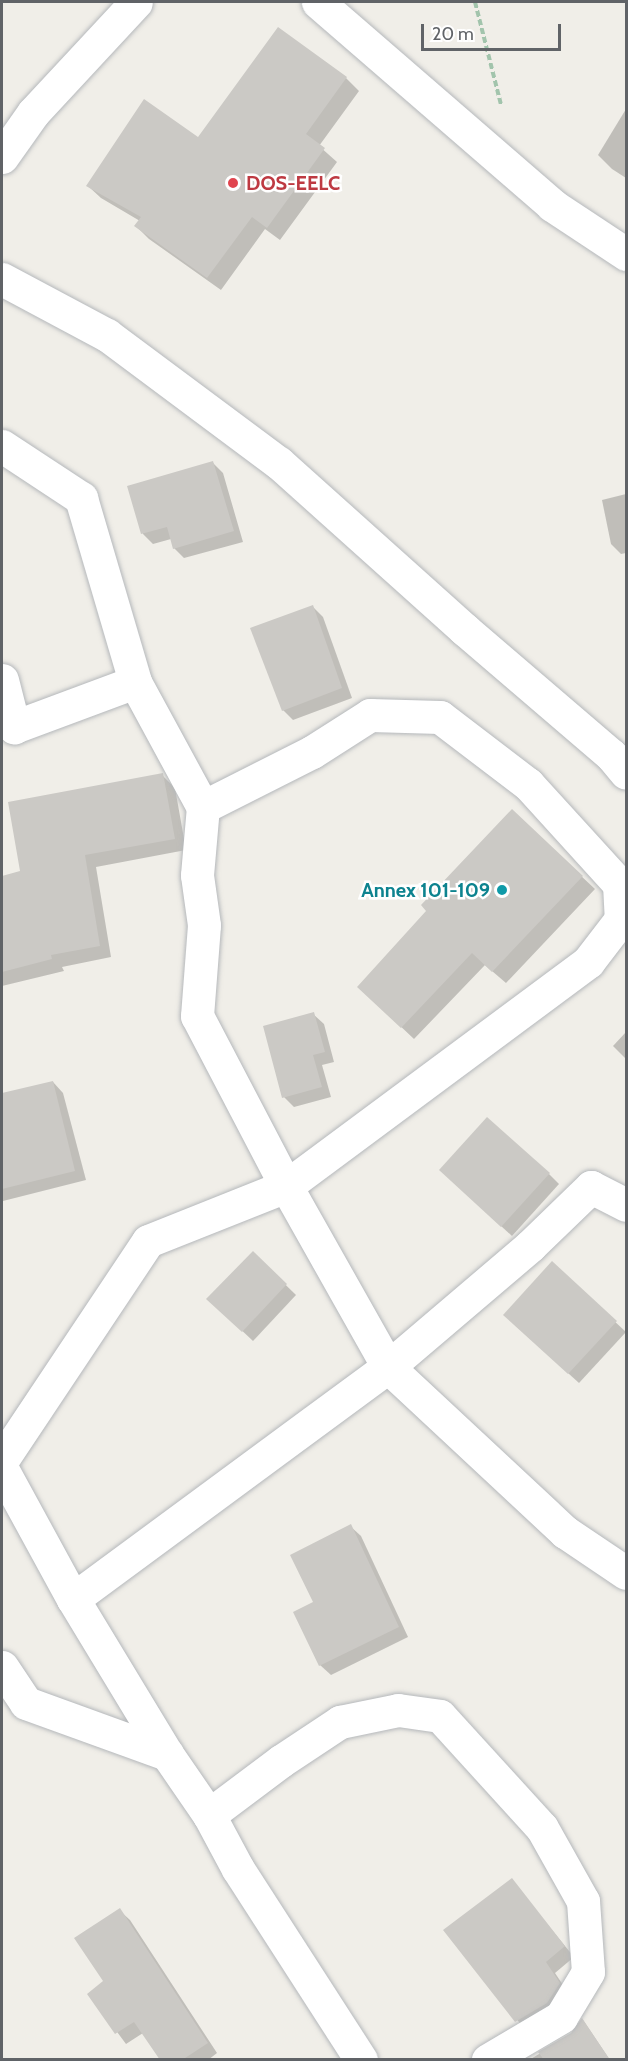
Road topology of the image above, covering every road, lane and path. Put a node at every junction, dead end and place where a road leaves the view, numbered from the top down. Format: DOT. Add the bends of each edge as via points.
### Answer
graph roads {
  1 [pos="136,2"];
  2 [pos="318,2"];
  3 [pos="475,2"];
  4 [pos="502,110"];
  5 [pos="2,157"];
  6 [pos="627,254"];
  7 [pos="2,279"];
  8 [pos="2,446"];
  9 [pos="2,680"];
  10 [pos="135,682"];
  11 [pos="8,728"];
  12 [pos="627,773"];
  13 [pos="203,807"];
  14 [pos="286,1186"];
  15 [pos="627,1205"];
  16 [pos="388,1367"];
  17 [pos="2,1460"];
  18 [pos="2,1469"];
  19 [pos="627,1573"];
  20 [pos="73,1599"];
  21 [pos="2,1667"];
  22 [pos="167,1754"];
  23 [pos="209,1815"];
  24 [pos="361,2060"];
  25 [pos="488,2060"];
  1 -- 5 [label="street" via="33,113"];
  2 -- 6 [label="street" via="552,205"];
  3 -- 4 [label="path"];
  7 -- 12 [label="street" via="107,335 279,463"];
  8 -- 10 [label="street" via="81,498"];
  9 -- 11 [label="street"];
  10 -- 11 [label="street"];
  10 -- 13 [label="street"];
  13 -- 14 [label="street" via="197,875 204,925 197,1016"];
  13 -- 14 [label="street" via="312,752 370,715 440,717 528,784 619,884 621,919 588,962"];
  14 -- 16 [label="street"];
  14 -- 17 [label="street" via="148,1241"];
  15 -- 16 [label="street" via="591,1187 530,1246"];
  16 -- 19 [label="street" via="565,1532"];
  16 -- 20 [label="street"];
  18 -- 20 [label="street"];
  20 -- 22 [label="street"];
  21 -- 22 [label="street" via="26,1703"];
  22 -- 23 [label="street"];
  23 -- 24 [label="street" via="238,1869"];
  23 -- 25 [label="street" via="340,1722 398,1710 440,1716 542,1828 583,1901 588,1972 561,2017"];
}
